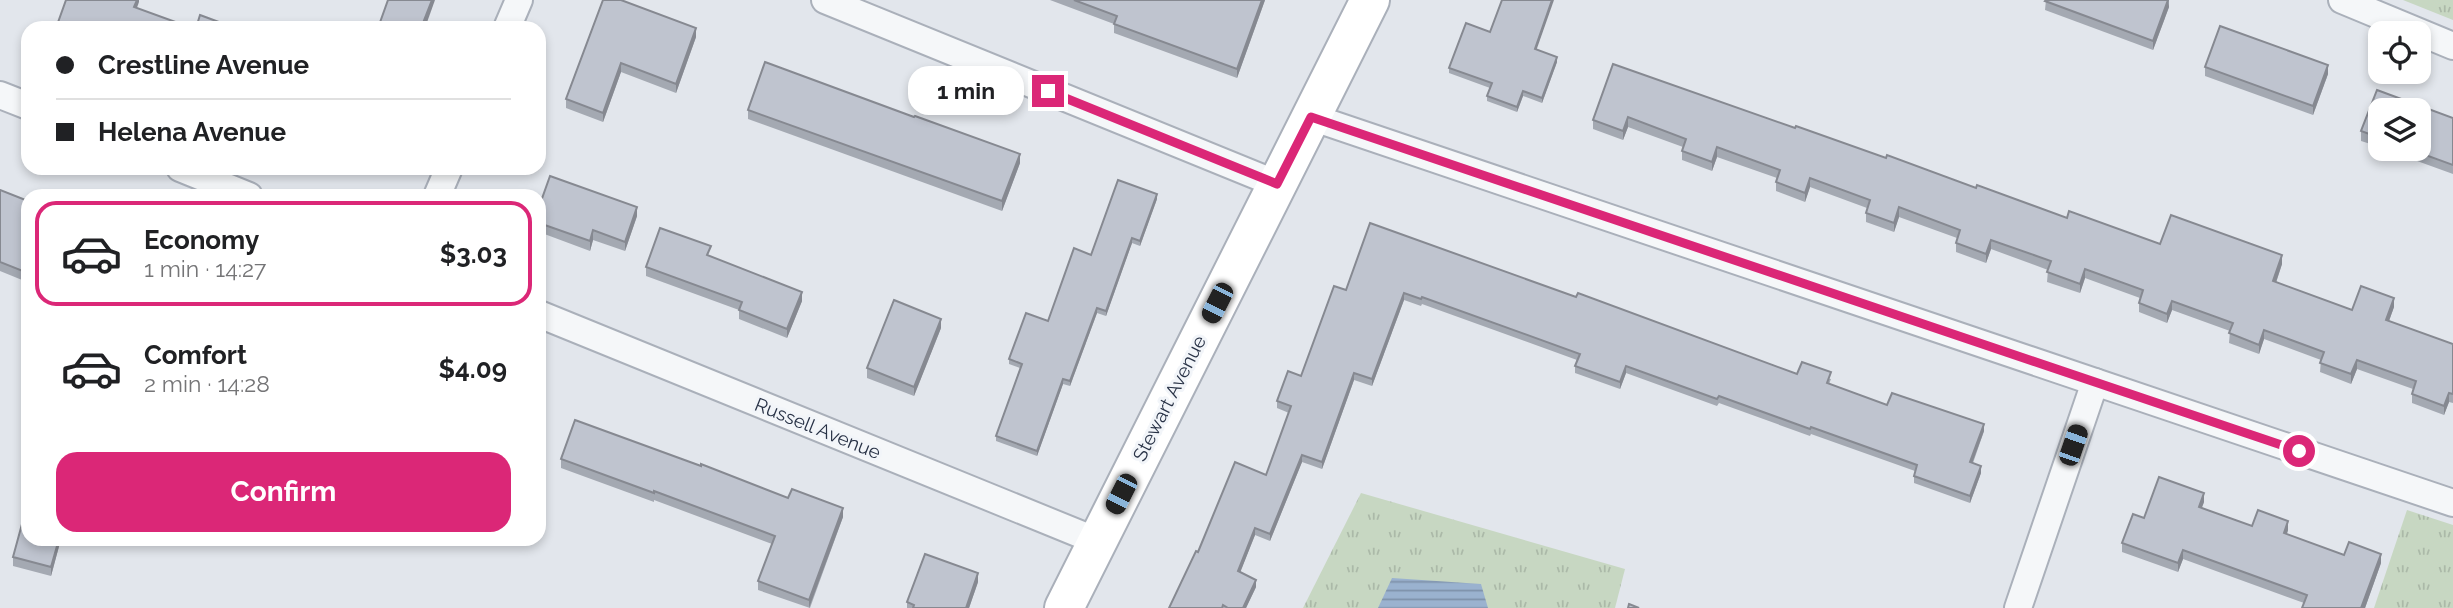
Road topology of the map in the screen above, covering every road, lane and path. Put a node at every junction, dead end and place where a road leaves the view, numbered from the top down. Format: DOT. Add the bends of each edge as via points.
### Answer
graph roads {
  1 [pos="519,0"];
  2 [pos="825,0"];
  3 [pos="1370,0"];
  4 [pos="2342,0"];
  5 [pos="510,21"];
  6 [pos="2453,46"];
  7 [pos="0,94"];
  8 [pos="21,103"];
  9 [pos="1311,117"];
  10 [pos="197,175"];
  11 [pos="1277,184"];
  12 [pos="232,189"];
  13 [pos="546,317"];
  14 [pos="2095,382"];
  15 [pos="2453,503"];
  16 [pos="1097,541"];
  17 [pos="1063,608"];
  18 [pos="2018,608"];
  1 -- 5 [label="street"];
  2 -- 11 [label="street"];
  3 -- 9 [label="main road, Stewart Avenue"];
  4 -- 6 [label="street"];
  7 -- 8 [label="street"];
  9 -- 11 [label="main road, Stewart Avenue"];
  9 -- 14 [label="street"];
  10 -- 12 [label="street"];
  11 -- 16 [label="main road, Stewart Avenue"];
  13 -- 16 [label="street, Russell Avenue"];
  14 -- 15 [label="street"];
  14 -- 18 [label="street"];
  16 -- 17 [label="main road, Stewart Avenue"];
}
